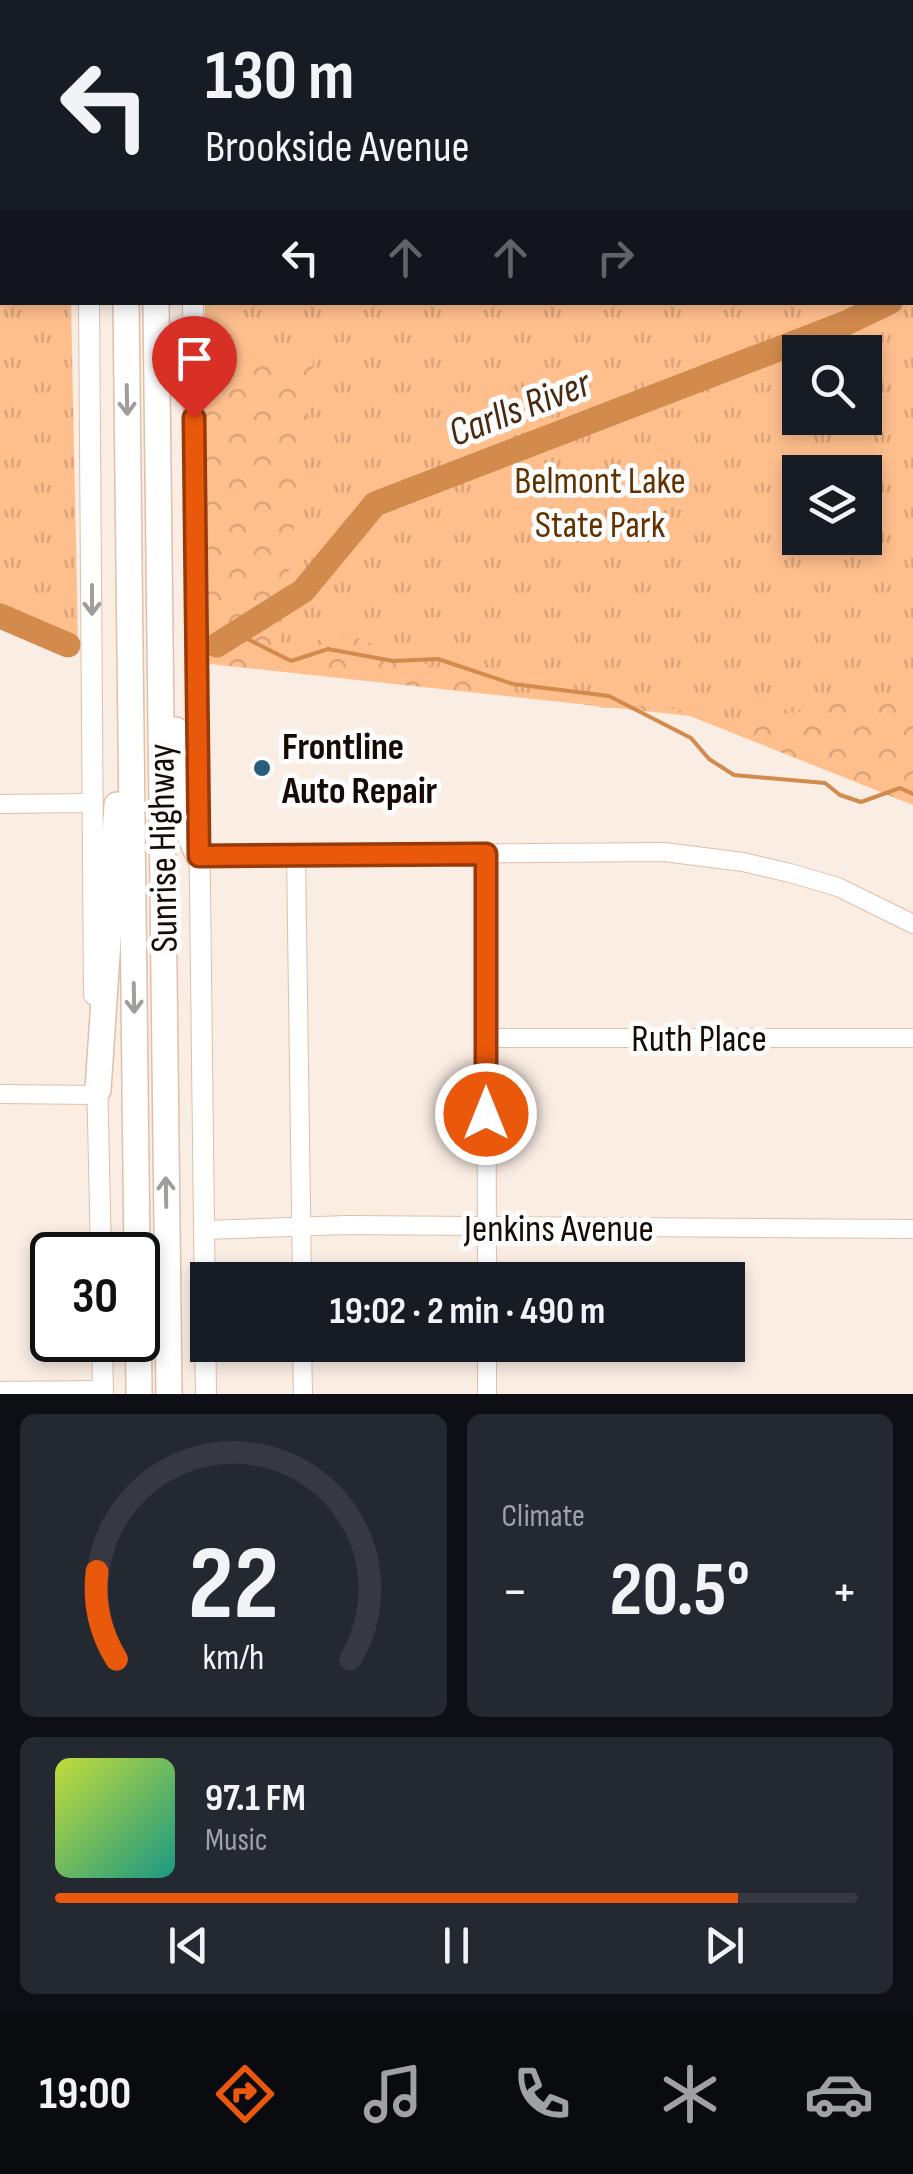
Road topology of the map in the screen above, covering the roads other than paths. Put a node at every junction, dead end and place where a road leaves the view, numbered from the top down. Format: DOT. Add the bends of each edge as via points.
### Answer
graph roads {
  1 [pos="90,305"];
  2 [pos="126,305"];
  3 [pos="156,305"];
  4 [pos="193,305"];
  5 [pos="159,536"];
  6 [pos="130,690"];
  7 [pos="93,803"];
  8 [pos="0,804"];
  9 [pos="296,854"];
  10 [pos="486,854"];
  11 [pos="199,856"];
  12 [pos="913,924"];
  13 [pos="486,1038"];
  14 [pos="913,1038"];
  15 [pos="98,1093"];
  16 [pos="0,1094"];
  17 [pos="301,1228"];
  18 [pos="486,1228"];
  19 [pos="913,1229"];
  20 [pos="205,1230"];
  21 [pos="100,1232"];
  22 [pos="137,1232"];
  23 [pos="302,1262"];
  24 [pos="486,1262"];
  25 [pos="102,1362"];
  26 [pos="139,1362"];
  27 [pos="302,1362"];
  28 [pos="487,1362"];
  29 [pos="0,1390"];
  30 [pos="103,1392"];
  31 [pos="139,1394"];
  32 [pos="169,1394"];
  33 [pos="206,1394"];
  34 [pos="303,1394"];
  35 [pos="487,1394"];
  1 -- 7 [label="main road, Sunrise Highway, one-way"];
  2 -- 6 [label="highway, Sunrise Highway, one-way"];
  3 -- 5 [label="highway, Sunrise Highway"];
  4 -- 11 [label="main road, Sunrise Highway"];
  5 -- 11 [label="highway" via="179,765 188,834"];
  32 -- 5 [label="highway, Sunrise Highway, one-way"];
  6 -- 15 [label="highway"];
  6 -- 22 [label="highway, Sunrise Highway, one-way"];
  7 -- 8 [label="street"];
  7 -- 15 [label="main road, Sunrise Highway"];
  9 -- 10 [label="street"];
  9 -- 11 [label="street"];
  9 -- 17 [label="street"];
  10 -- 12 [label="street" via="664,852 743,862 838,887"];
  10 -- 13 [label="street"];
  11 -- 20 [label="main road, Sunrise Highway"];
  13 -- 14 [label="street, Ruth Place"];
  13 -- 18 [label="street"];
  15 -- 16 [label="street"];
  15 -- 21 [label="main road, Sunrise Highway"];
  17 -- 18 [label="street, Jenkins Avenue"];
  17 -- 20 [label="street, Jenkins Avenue"];
  17 -- 23 [label="street"];
  18 -- 19 [label="street, Jenkins Avenue"];
  18 -- 24 [label="street"];
  20 -- 33 [label="main road, Sunrise Highway"];
  25 -- 30 [label="main road"];
  26 -- 31 [label="highway"];
  27 -- 34 [label="street"];
  28 -- 35 [label="street"];
  29 -- 30 [label="street"];
}
